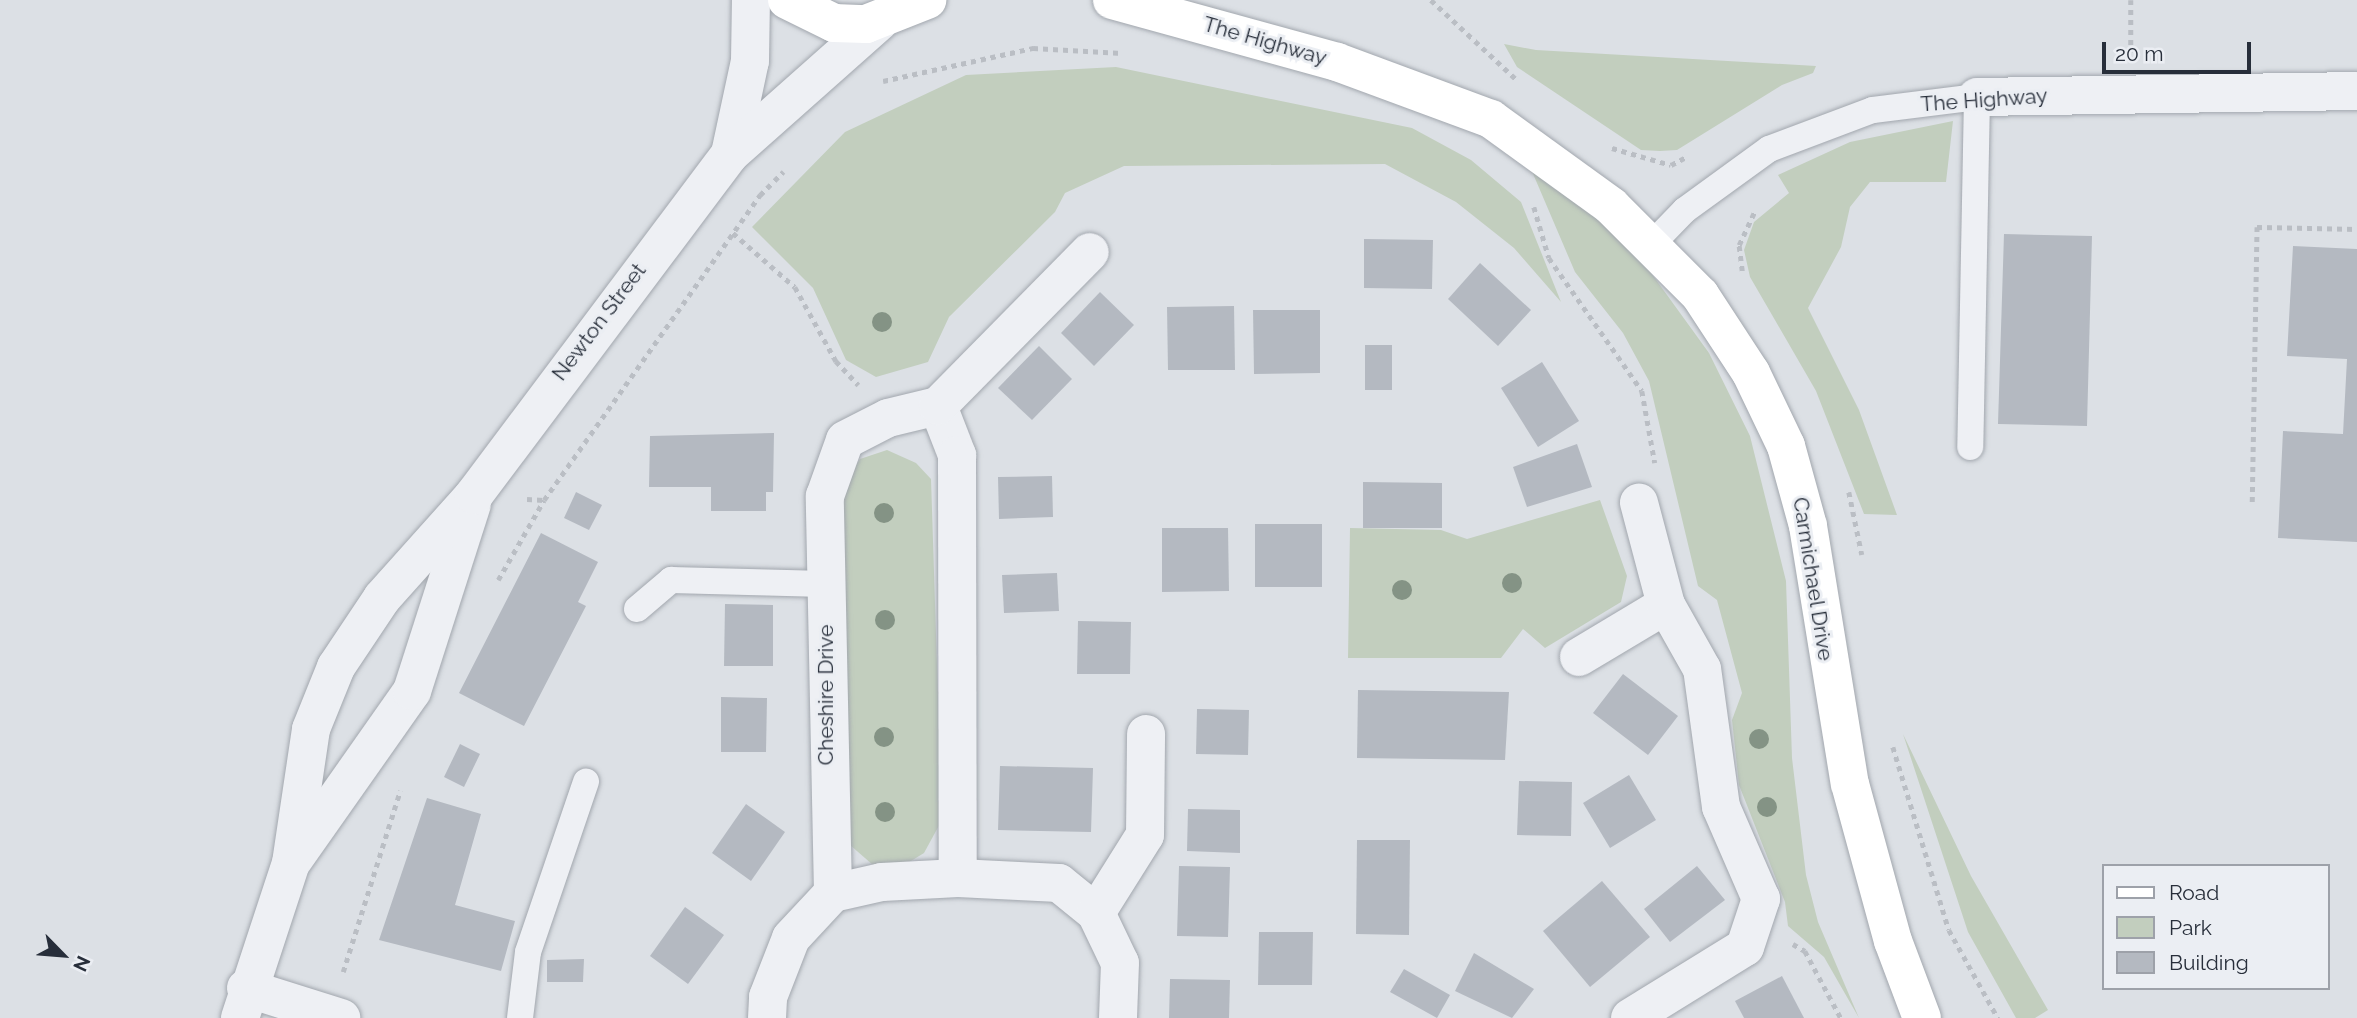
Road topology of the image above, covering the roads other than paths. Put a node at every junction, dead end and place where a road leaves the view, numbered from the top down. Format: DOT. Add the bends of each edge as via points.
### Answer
graph roads {
  1 [pos="751,0"];
  2 [pos="787,0"];
  3 [pos="927,0"];
  4 [pos="1112,0"];
  5 [pos="880,21"];
  6 [pos="1337,62"];
  7 [pos="2357,91"];
  8 [pos="1978,97"];
  9 [pos="730,154"];
  10 [pos="1652,244"];
  11 [pos="1090,252"];
  12 [pos="938,405"];
  13 [pos="1970,447"];
  14 [pos="474,495"];
  15 [pos="1639,503"];
  16 [pos="825,584"];
  17 [pos="1666,605"];
  18 [pos="637,609"];
  19 [pos="1579,657"];
  20 [pos="1146,734"];
  21 [pos="586,782"];
  22 [pos="291,863"];
  23 [pos="958,878"];
  24 [pos="833,893"];
  25 [pos="1096,913"];
  26 [pos="243,1003"];
  27 [pos="341,1018"];
  28 [pos="520,1018"];
  29 [pos="767,1018"];
  30 [pos="1118,1018"];
  31 [pos="1630,1018"];
  32 [pos="1922,1018"];
  1 -- 9 [label="street" via="750,61"];
  2 -- 5 [label="main road" via="834,23"];
  3 -- 5 [label="main road"];
  4 -- 6 [label="main road, The Highway"];
  5 -- 9 [label="street"];
  6 -- 10 [label="main road, Carmichael Drive" via="1491,119"];
  7 -- 8 [label="street, The Highway"];
  8 -- 10 [label="lane, The Highway" via="1873,110 1769,149 1685,210"];
  8 -- 13 [label="lane"];
  9 -- 14 [label="street, Newton Street"];
  10 -- 32 [label="main road, Carmichael Drive" via="1700,295 1751,373 1786,446 1808,526 1850,784 1893,942"];
  11 -- 12 [label="street"];
  12 -- 16 [label="street, Cheshire Drive" via="888,418 845,440 825,496"];
  12 -- 23 [label="street" via="957,455"];
  14 -- 22 [label="street, Newton Street" via="412,691"];
  14 -- 22 [label="street, Newton Street" via="382,598 336,667 311,729"];
  15 -- 17 [label="street"];
  16 -- 18 [label="lane" via="671,580"];
  16 -- 24 [label="street, Cheshire Drive"];
  17 -- 19 [label="street"];
  17 -- 31 [label="street" via="1702,669 1721,807 1761,899 1745,947"];
  20 -- 25 [label="street" via="1145,835"];
  21 -- 28 [label="lane" via="528,952"];
  22 -- 26 [label="street, Newton Street"];
  23 -- 24 [label="street" via="882,882"];
  23 -- 25 [label="street" via="1059,883"];
  24 -- 29 [label="street" via="791,938 768,997"];
  25 -- 30 [label="street" via="1120,963"];
  26 -- 27 [label="street"];
}
